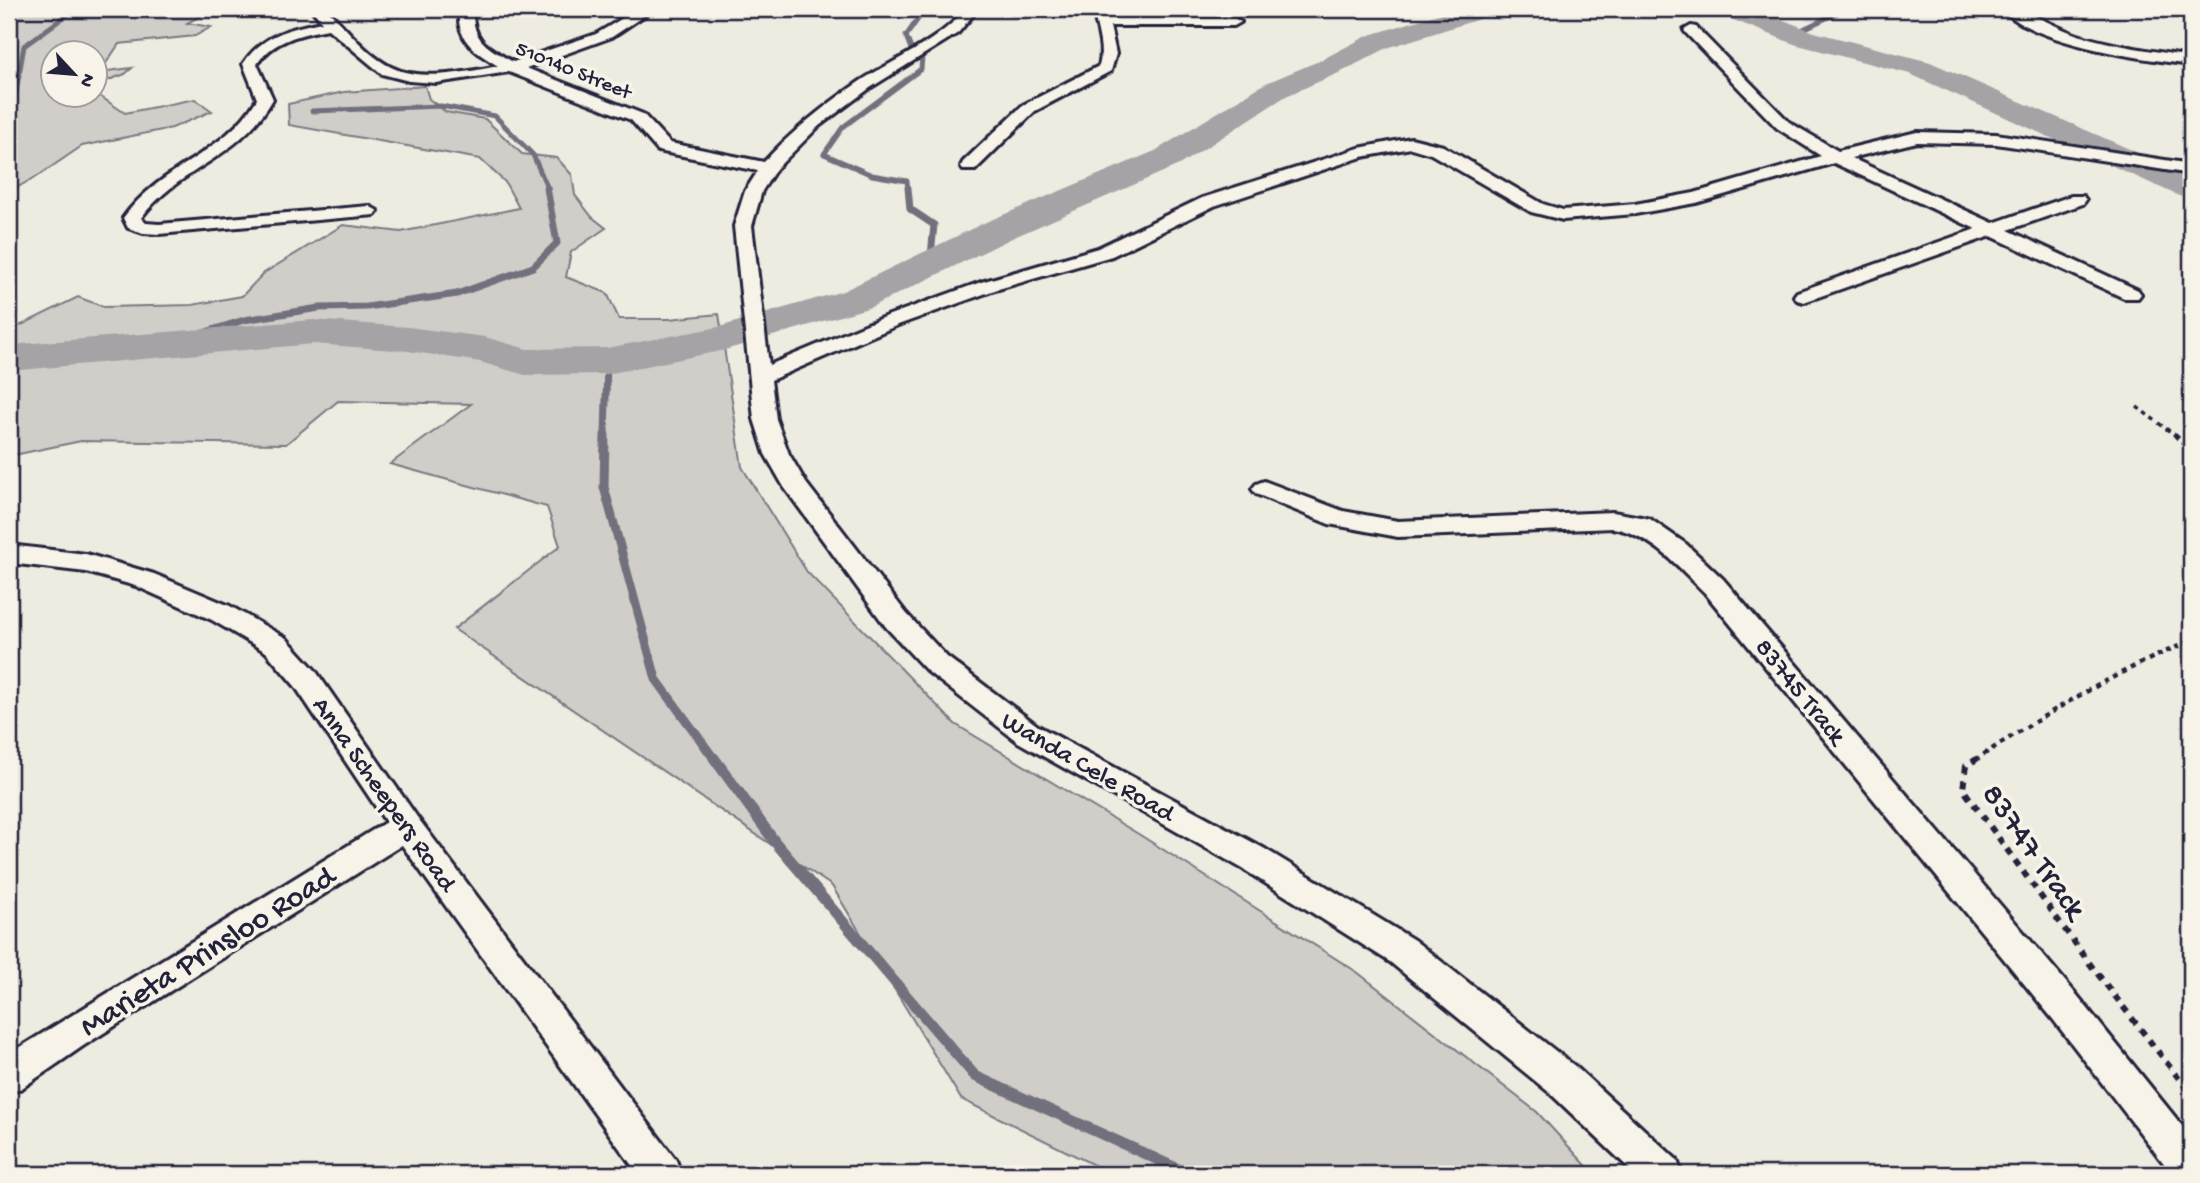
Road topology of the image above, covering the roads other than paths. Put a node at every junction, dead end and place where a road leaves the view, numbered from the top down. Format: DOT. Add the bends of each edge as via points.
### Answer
graph roads {
  1 [pos="318,9"];
  2 [pos="466,9"];
  3 [pos="647,9"];
  4 [pos="971,9"];
  5 [pos="2009,9"];
  6 [pos="1233,15"];
  7 [pos="1101,16"];
  8 [pos="331,24"];
  9 [pos="1691,30"];
  10 [pos="1239,38"];
  11 [pos="2191,61"];
  12 [pos="510,67"];
  13 [pos="1835,157"];
  14 [pos="969,166"];
  15 [pos="767,169"];
  16 [pos="2191,169"];
  17 [pos="2077,200"];
  18 [pos="369,211"];
  19 [pos="1993,229"];
  20 [pos="2131,293"];
  21 [pos="1804,296"];
  22 [pos="760,365"];
  23 [pos="1264,489"];
  24 [pos="9,554"];
  25 [pos="406,826"];
  26 [pos="9,1075"];
  27 [pos="2191,1167"];
  28 [pos="662,1174"];
  29 [pos="1663,1174"];
  1 -- 8 [label="street"];
  2 -- 12 [label="street, 510140 Street" via="470,36"];
  3 -- 12 [label="street" via="578,47"];
  4 -- 15 [label="street, Wanda Cele Road" via="952,30 823,115"];
  5 -- 11 [label="street" via="2088,41"];
  6 -- 7 [label="street"];
  6 -- 10 [label="street"];
  7 -- 14 [label="street" via="1111,58 1106,68 1029,108"];
  8 -- 12 [label="street" via="368,59 409,77 455,77"];
  8 -- 18 [label="street" via="266,44 254,55 250,64 265,99 260,111 231,139 159,188 132,218 134,225 143,229 159,229"];
  9 -- 13 [label="street" via="1783,125"];
  12 -- 15 [label="street, 510140 Street" via="637,117 664,147"];
  13 -- 16 [label="street" via="1917,138 1964,137"];
  13 -- 19 [label="street"];
  13 -- 22 [label="street" via="1696,198 1563,215 1537,208 1423,144 1359,153 1208,202 1105,252 988,286"];
  15 -- 22 [label="street, Wanda Cele Road" via="744,218"];
  17 -- 19 [label="street"];
  19 -- 20 [label="street"];
  19 -- 21 [label="street"];
  22 -- 29 [label="street, Wanda Cele Road" via="765,419 777,454 796,487 896,620 937,664 1028,734 1254,859 1402,951 1563,1080"];
  23 -- 27 [label="street, 83745 Track" via="1338,517 1398,529 1614,520 1641,525 1676,550 1757,635"];
  24 -- 25 [label="street, Anna Scheepers Road" via="86,563 145,580 221,613 276,645 305,678"];
  25 -- 26 [label="street, Marieta Prinsloo Road"];
  25 -- 28 [label="street, Anna Scheepers Road"];
}
